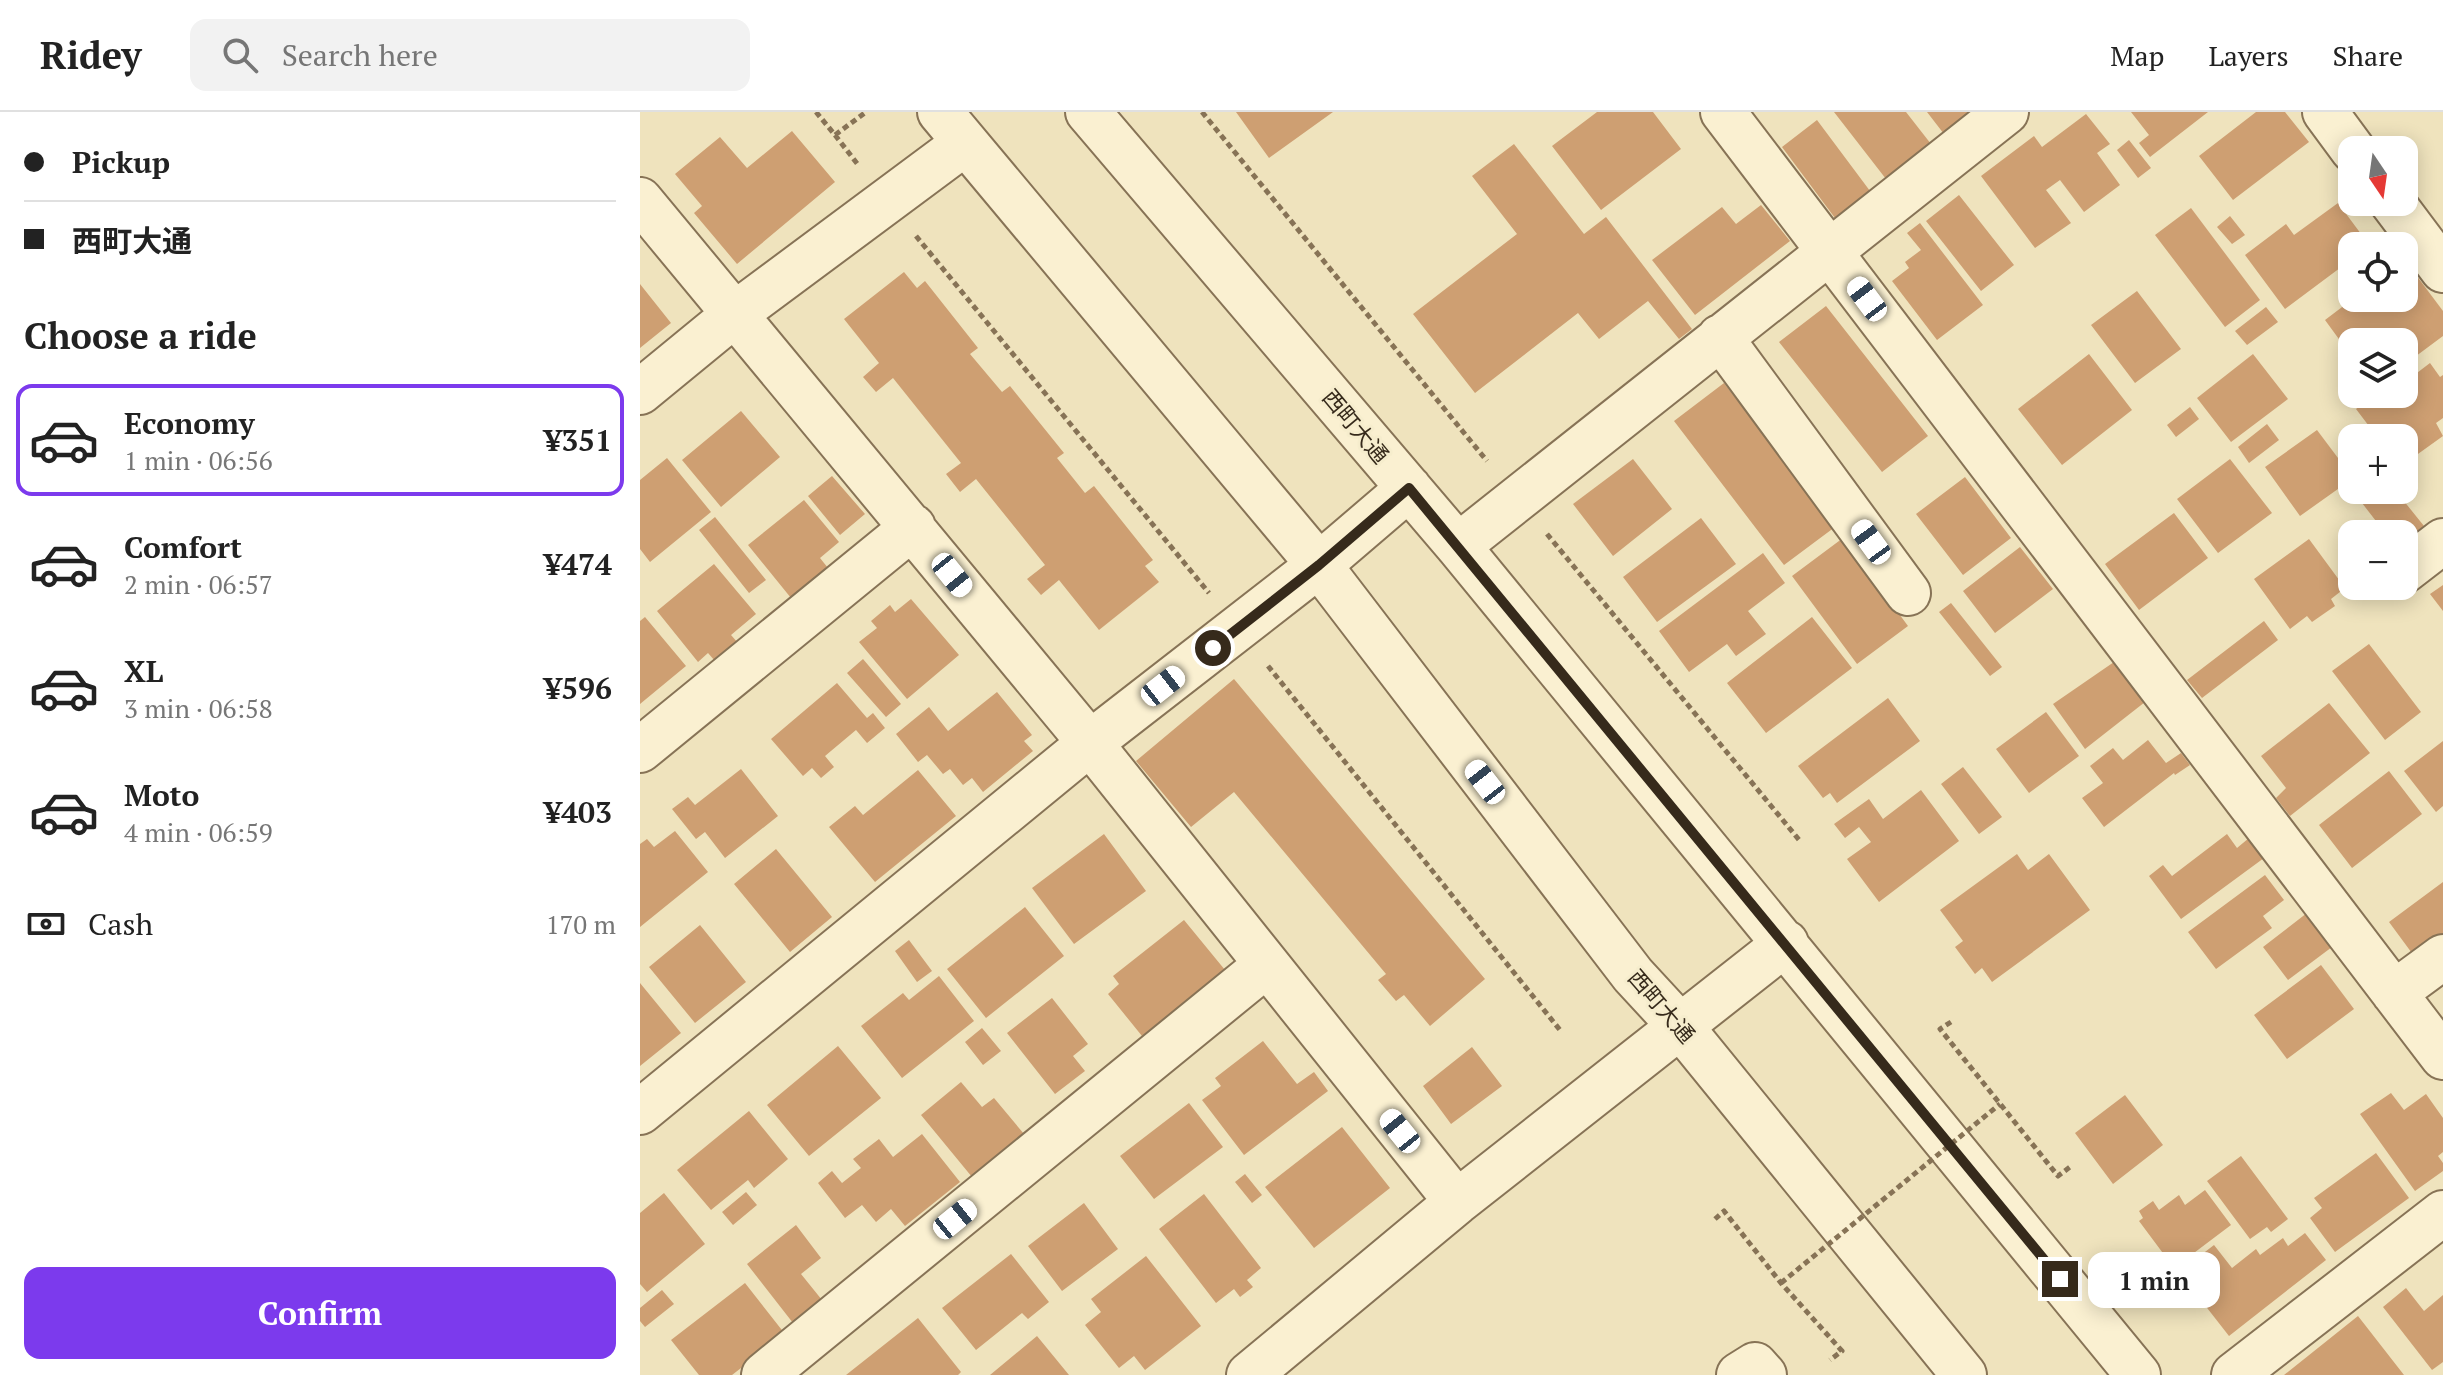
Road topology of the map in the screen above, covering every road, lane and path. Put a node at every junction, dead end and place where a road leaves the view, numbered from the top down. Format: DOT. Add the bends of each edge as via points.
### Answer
graph roads {
  1 [pos="816,112"];
  2 [pos="866,112"];
  3 [pos="1088,112"];
  4 [pos="1723,112"];
  5 [pos="2006,112"];
  6 [pos="2325,112"];
  7 [pos="953,128"];
  8 [pos="835,135"];
  9 [pos="2343,136"];
  10 [pos="640,200"];
  11 [pos="887,201"];
  12 [pos="2402,216"];
  13 [pos="1830,250"];
  14 [pos="2443,270"];
  15 [pos="735,314"];
  16 [pos="1720,337"];
  17 [pos="640,392"];
  18 [pos="1409,488"];
  19 [pos="913,527"];
  20 [pos="2443,541"];
  21 [pos="1458,546"];
  22 [pos="2418,560"];
  23 [pos="1319,565"];
  24 [pos="1908,593"];
  25 [pos="1237,628"];
  26 [pos="1090,743"];
  27 [pos="640,750"];
  28 [pos="1786,943"];
  29 [pos="2443,957"];
  30 [pos="1265,966"];
  31 [pos="2394,993"];
  32 [pos="1951,1022"];
  33 [pos="1681,1027"];
  34 [pos="1560,1030"];
  35 [pos="2443,1057"];
  36 [pos="2000,1104"];
  37 [pos="640,1112"];
  38 [pos="2070,1167"];
  39 [pos="1457,1202"];
  40 [pos="2443,1213"];
  41 [pos="1715,1219"];
  42 [pos="1781,1283"];
  43 [pos="1830,1360"];
  44 [pos="764,1375"];
  45 [pos="1249,1375"];
  46 [pos="1739,1375"];
  47 [pos="1764,1375"];
  48 [pos="1964,1375"];
  49 [pos="2138,1375"];
  50 [pos="2234,1375"];
  1 -- 8 [label="path"];
  2 -- 8 [label="path"];
  3 -- 18 [label="street, 西町大通"];
  4 -- 13 [label="street"];
  5 -- 13 [label="street"];
  6 -- 9 [label="street"];
  7 -- 11 [label="street"];
  7 -- 23 [label="street, 西町大通"];
  8 -- 11 [label="path"];
  10 -- 15 [label="street"];
  11 -- 15 [label="street"];
  11 -- 25 [label="path"];
  12 -- 14 [label="street"];
  13 -- 16 [label="street"];
  13 -- 31 [label="street"];
  15 -- 17 [label="street"];
  15 -- 19 [label="street"];
  16 -- 21 [label="street"];
  16 -- 24 [label="street"];
  18 -- 21 [label="street, 西町大通"];
  18 -- 23 [label="street"];
  19 -- 26 [label="street"];
  19 -- 27 [label="street"];
  20 -- 22 [label="street"];
  21 -- 28 [label="street, 西町大通"];
  23 -- 25 [label="street"];
  23 -- 33 [label="street, 西町大通" via="1633,975"];
  25 -- 26 [label="street"];
  25 -- 34 [label="path"];
  26 -- 30 [label="street"];
  26 -- 37 [label="street"];
  28 -- 33 [label="street"];
  28 -- 49 [label="street, 西町大通"];
  29 -- 31 [label="street"];
  30 -- 39 [label="street"];
  30 -- 44 [label="street"];
  31 -- 35 [label="street"];
  32 -- 36 [label="path" via="1940,1029"];
  33 -- 39 [label="street"];
  33 -- 48 [label="street, 西町大通"];
  36 -- 38 [label="path" via="2058,1176"];
  36 -- 42 [label="path, bridge"];
  39 -- 45 [label="street"];
  40 -- 50 [label="street"];
  41 -- 42 [label="path" via="1724,1211"];
  42 -- 43 [label="path" via="1842,1351"];
  46 -- 47 [label="street" via="1755,1365"];
}
